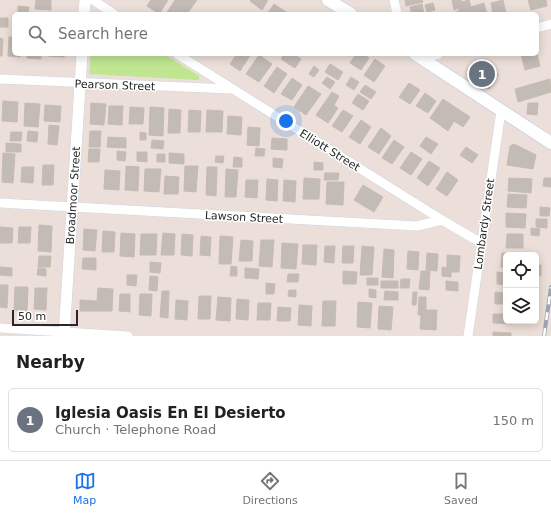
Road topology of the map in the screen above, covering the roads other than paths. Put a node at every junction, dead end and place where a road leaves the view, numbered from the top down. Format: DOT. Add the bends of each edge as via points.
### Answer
graph roads {
  1 [pos="85,0"];
  2 [pos="93,0"];
  3 [pos="328,0"];
  4 [pos="394,0"];
  5 [pos="84,12"];
  6 [pos="111,12"];
  7 [pos="347,12"];
  8 [pos="397,12"];
  9 [pos="551,24"];
  10 [pos="539,27"];
  11 [pos="82,56"];
  12 [pos="180,56"];
  13 [pos="419,56"];
  14 [pos="0,79"];
  15 [pos="80,83"];
  16 [pos="231,89"];
  17 [pos="501,112"];
  18 [pos="551,143"];
  19 [pos="0,203"];
  20 [pos="71,207"];
  21 [pos="442,220"];
  22 [pos="481,243"];
  23 [pos="0,328"];
  24 [pos="64,334"];
  25 [pos="128,336"];
  26 [pos="468,336"];
  1 -- 5 [label="street"];
  2 -- 6 [label="street"];
  3 -- 7 [label="main road"];
  4 -- 8 [label="street"];
  9 -- 10 [label="street"];
  11 -- 15 [label="street, Broadmoor Street"];
  12 -- 16 [label="street, Elliott Street"];
  13 -- 17 [label="main road"];
  14 -- 15 [label="street, Pearson Street"];
  15 -- 16 [label="street, Pearson Street"];
  15 -- 20 [label="street, Broadmoor Street"];
  16 -- 21 [label="street, Elliott Street"];
  17 -- 18 [label="main road"];
  17 -- 22 [label="street, Lombardy Street"];
  19 -- 20 [label="street, Lawson Street"];
  20 -- 21 [label="street, Lawson Street" via="417,226"];
  20 -- 24 [label="street, Broadmoor Street"];
  21 -- 22 [label="street"];
  22 -- 26 [label="street, Lombardy Street"];
  23 -- 24 [label="street"];
  24 -- 25 [label="street"];
}
